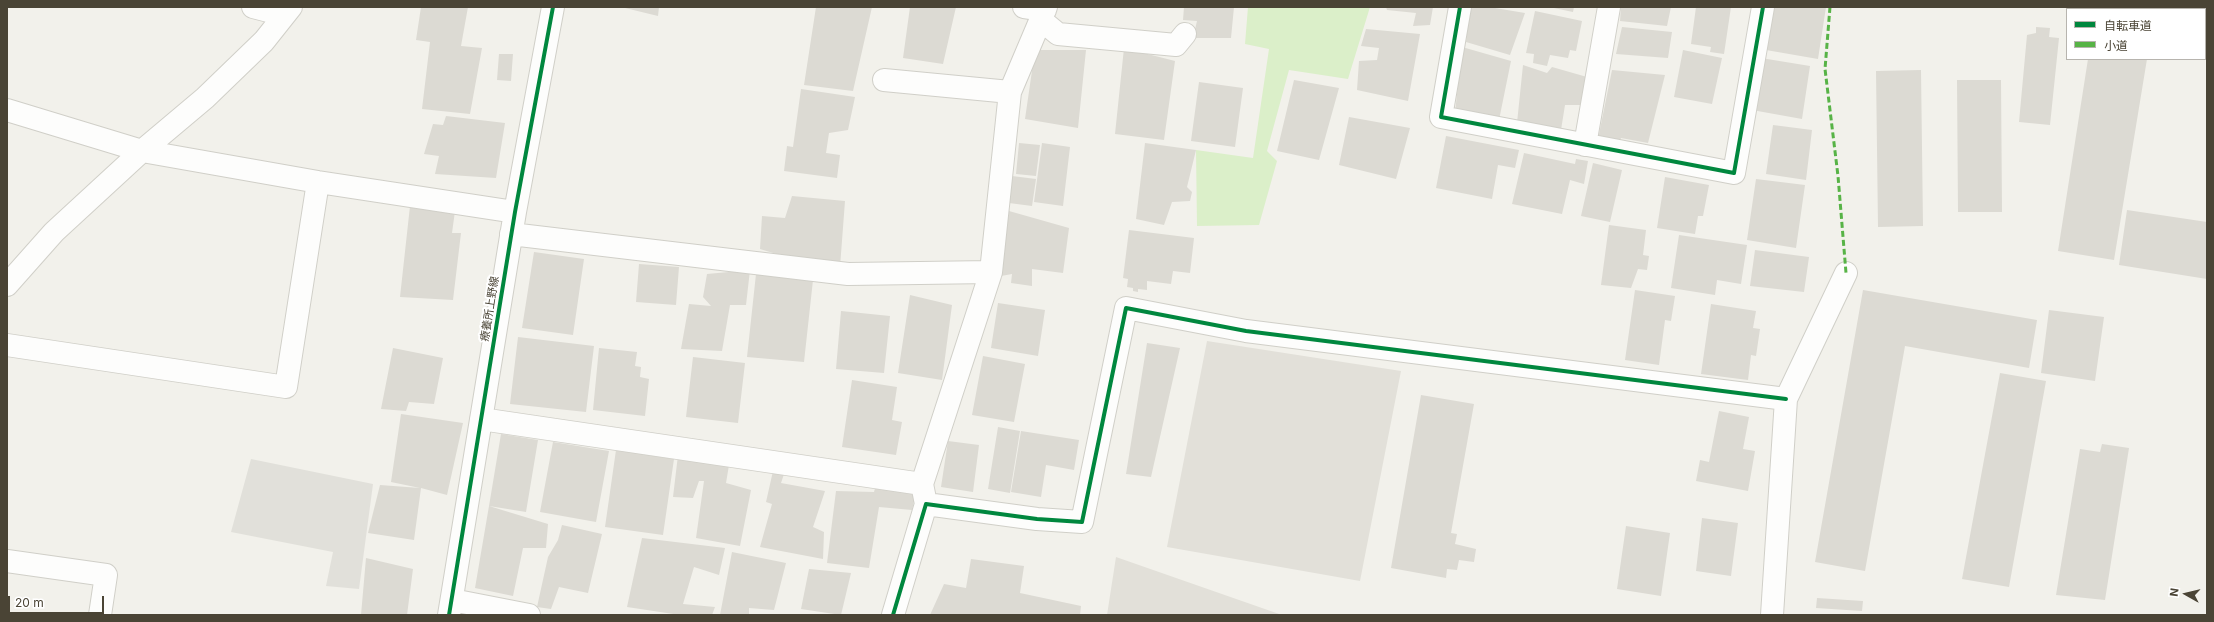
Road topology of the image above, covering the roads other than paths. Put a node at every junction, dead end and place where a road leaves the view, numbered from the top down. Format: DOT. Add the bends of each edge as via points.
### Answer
graph roads {
  1 [pos="253,7"];
  2 [pos="552,7"];
  3 [pos="1024,7"];
  4 [pos="1460,7"];
  5 [pos="1609,7"];
  6 [pos="1763,7"];
  7 [pos="288,11"];
  8 [pos="1044,12"];
  9 [pos="1185,34"];
  10 [pos="884,80"];
  11 [pos="1010,92"];
  12 [pos="7,110"];
  13 [pos="1585,145"];
  14 [pos="142,151"];
  15 [pos="318,182"];
  16 [pos="515,212"];
  17 [pos="511,234"];
  18 [pos="991,272"];
  19 [pos="1846,273"];
  20 [pos="7,284"];
  21 [pos="7,345"];
  22 [pos="1786,399"];
  23 [pos="481,419"];
  24 [pos="924,494"];
  25 [pos="7,561"];
  26 [pos="450,607"];
  27 [pos="100,615"];
  28 [pos="529,615"];
  29 [pos="893,615"];
  30 [pos="1772,615"];
  1 -- 7 [label="street"];
  2 -- 16 [label="street, 療養所上野線"];
  3 -- 8 [label="street"];
  4 -- 13 [label="street" via="1441,117"];
  5 -- 13 [label="street"];
  6 -- 13 [label="street" via="1734,173"];
  7 -- 14 [label="street" via="264,41 205,98"];
  8 -- 9 [label="street" via="1058,34 1176,45"];
  8 -- 11 [label="street"];
  10 -- 11 [label="street"];
  11 -- 18 [label="street"];
  12 -- 14 [label="street"];
  14 -- 15 [label="street"];
  14 -- 20 [label="street" via="54,232"];
  15 -- 16 [label="street"];
  15 -- 21 [label="street" via="286,387"];
  16 -- 17 [label="street, 療養所上野線"];
  17 -- 18 [label="street" via="848,274"];
  17 -- 23 [label="street, 療養所上野線"];
  18 -- 24 [label="street"];
  19 -- 22 [label="street"];
  22 -- 24 [label="street" via="1246,331 1126,308 1082,522 1037,519"];
  22 -- 30 [label="street"];
  23 -- 24 [label="street"];
  23 -- 26 [label="street, 療養所上野線"];
  24 -- 29 [label="street"];
  25 -- 27 [label="street" via="106,575"];
  26 -- 28 [label="street"];
}
